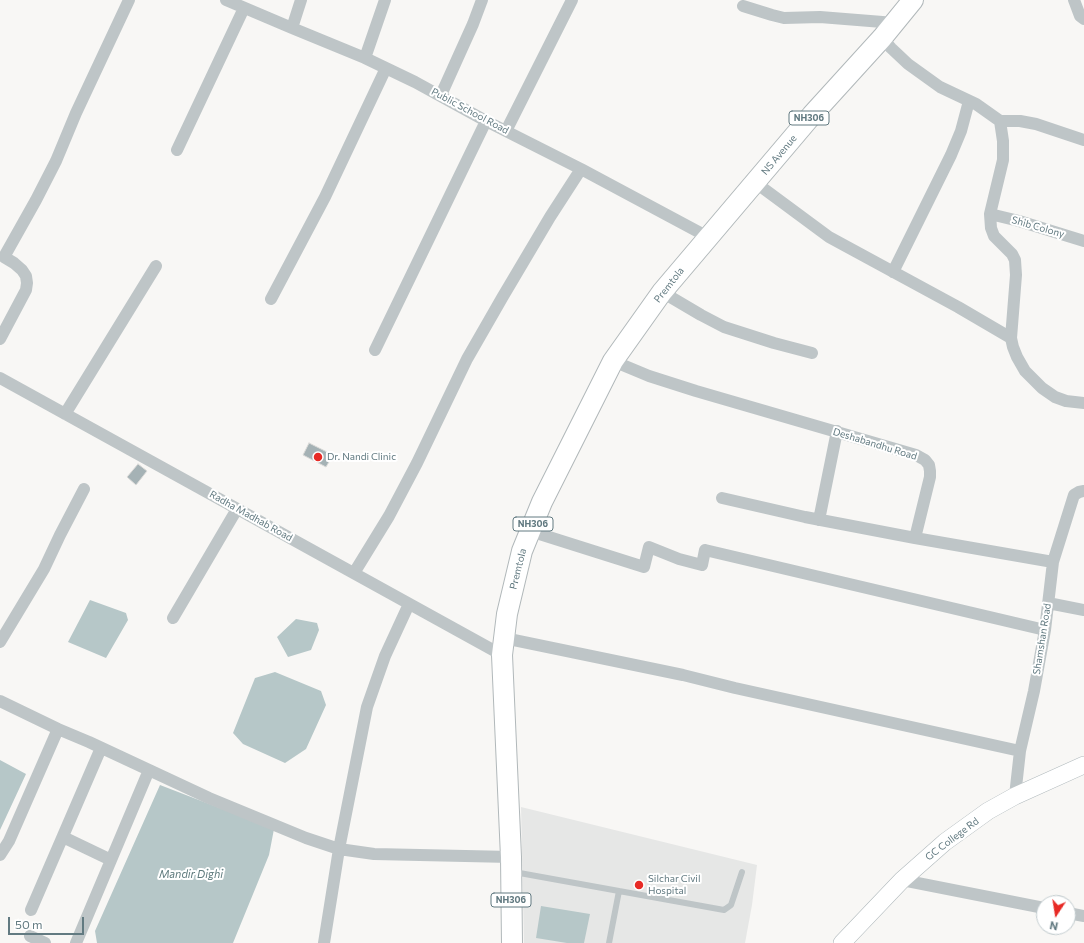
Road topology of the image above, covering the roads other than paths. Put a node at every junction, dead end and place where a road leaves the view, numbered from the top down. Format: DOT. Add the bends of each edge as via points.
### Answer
graph roads {
  1 [pos="129,0"];
  2 [pos="226,0"];
  3 [pos="301,0"];
  4 [pos="384,0"];
  5 [pos="482,0"];
  6 [pos="572,0"];
  7 [pos="913,0"];
  8 [pos="1074,0"];
  9 [pos="743,6"];
  10 [pos="244,8"];
  11 [pos="1084,19"];
  12 [pos="895,23"];
  13 [pos="292,28"];
  14 [pos="882,38"];
  15 [pos="365,58"];
  16 [pos="386,68"];
  17 [pos="441,95"];
  18 [pos="969,101"];
  19 [pos="486,121"];
  20 [pos="1000,121"];
  21 [pos="506,131"];
  22 [pos="1084,140"];
  23 [pos="177,150"];
  24 [pos="581,169"];
  25 [pos="756,182"];
  26 [pos="994,215"];
  27 [pos="708,237"];
  28 [pos="1084,241"];
  29 [pos="2,256"];
  30 [pos="156,266"];
  31 [pos="893,272"];
  32 [pos="662,292"];
  33 [pos="271,299"];
  34 [pos="1011,338"];
  35 [pos="0,339"];
  36 [pos="375,350"];
  37 [pos="812,353"];
  38 [pos="613,361"];
  39 [pos="0,378"];
  40 [pos="1084,403"];
  41 [pos="65,414"];
  42 [pos="837,431"];
  43 [pos="84,489"];
  44 [pos="1084,491"];
  45 [pos="722,498"];
  46 [pos="237,509"];
  47 [pos="819,520"];
  48 [pos="530,531"];
  49 [pos="914,538"];
  50 [pos="1053,562"];
  51 [pos="354,573"];
  52 [pos="1048,603"];
  53 [pos="409,604"];
  54 [pos="1084,610"];
  55 [pos="173,618"];
  56 [pos="1045,630"];
  57 [pos="0,642"];
  58 [pos="503,647"];
  59 [pos="0,700"];
  60 [pos="58,729"];
  61 [pos="101,748"];
  62 [pos="1020,750"];
  63 [pos="1084,765"];
  64 [pos="149,770"];
  65 [pos="1015,796"];
  66 [pos="62,837"];
  67 [pos="339,849"];
  68 [pos="0,855"];
  69 [pos="111,860"];
  70 [pos="511,864"];
  71 [pos="742,872"];
  72 [pos="902,880"];
  73 [pos="618,891"];
  74 [pos="1036,906"];
  75 [pos="31,910"];
  76 [pos="30,936"];
  77 [pos="45,943"];
  78 [pos="76,943"];
  79 [pos="324,943"];
  80 [pos="512,943"];
  81 [pos="608,943"];
  82 [pos="842,943"];
  1 -- 29 [label="street" via="56,161"];
  2 -- 10 [label="street, Public School Road"];
  3 -- 13 [label="street"];
  4 -- 15 [label="street"];
  5 -- 17 [label="street"];
  6 -- 21 [label="street"];
  7 -- 12 [label="highway, NS Avenue / NH306"];
  8 -- 11 [label="street" via="1080,16"];
  9 -- 12 [label="street" via="784,18 820,17"];
  10 -- 13 [label="street, Public School Road"];
  10 -- 23 [label="street"];
  12 -- 14 [label="highway, NS Avenue / NH306"];
  13 -- 15 [label="street, Public School Road"];
  14 -- 18 [label="street" via="916,70 940,87"];
  14 -- 25 [label="highway, NS Avenue / NH306"];
  15 -- 16 [label="street, Public School Road"];
  16 -- 17 [label="street, Public School Road"];
  16 -- 33 [label="street" via="325,196"];
  17 -- 19 [label="street, Public School Road"];
  18 -- 20 [label="street"];
  18 -- 31 [label="street" via="951,155"];
  19 -- 21 [label="street, Public School Road"];
  19 -- 36 [label="street"];
  20 -- 22 [label="street" via="1036,124"];
  20 -- 26 [label="street" via="1004,160"];
  21 -- 24 [label="street, Public School Road"];
  24 -- 27 [label="street, Public School Road"];
  24 -- 51 [label="street" via="475,346 417,464"];
  25 -- 27 [label="highway, NS Avenue / NH306"];
  25 -- 31 [label="street" via="829,237"];
  26 -- 28 [label="street, Shib Colony" via="1019,220"];
  26 -- 34 [label="street" via="991,228 994,236 1012,254 1016,267"];
  27 -- 32 [label="highway, Premtola / NH306"];
  29 -- 35 [label="street" via="22,270 27,283 26,290"];
  30 -- 41 [label="street"];
  31 -- 34 [label="street"];
  32 -- 37 [label="street" via="724,326"];
  32 -- 38 [label="highway, Premtola / NH306"];
  34 -- 40 [label="street" via="1017,357 1042,388 1066,401"];
  38 -- 42 [label="street, Deshabandhu Road" via="655,379"];
  38 -- 48 [label="highway, Premtola / NH306"];
  39 -- 41 [label="street, Radha Madhab Road"];
  41 -- 46 [label="street, Radha Madhab Road"];
  42 -- 47 [label="street"];
  42 -- 49 [label="street, Deshabandhu Road" via="916,455 929,465 930,477"];
  43 -- 57 [label="street" via="44,569"];
  44 -- 50 [label="street, Shamshan Road" via="1074,495"];
  45 -- 47 [label="street"];
  46 -- 51 [label="street, Radha Madhab Road"];
  46 -- 55 [label="street"];
  47 -- 49 [label="street"];
  48 -- 56 [label="street" via="644,568 649,547 702,565 705,550"];
  48 -- 58 [label="highway, Premtola / NH306" via="522,551 507,614"];
  49 -- 50 [label="street"];
  50 -- 52 [label="street, Shamshan Road"];
  51 -- 53 [label="street, Radha Madhab Road"];
  52 -- 54 [label="street"];
  52 -- 56 [label="street, Shamshan Road"];
  53 -- 58 [label="street, Radha Madhab Road"];
  53 -- 67 [label="street" via="385,656 367,707"];
  56 -- 62 [label="street, Shamshan Road"];
  58 -- 62 [label="street, Radha Madhab Road" via="683,675"];
  58 -- 70 [label="highway, Premtola / NH306"];
  59 -- 60 [label="street"];
  60 -- 61 [label="street"];
  60 -- 68 [label="street" via="9,841"];
  61 -- 64 [label="street"];
  61 -- 66 [label="street"];
  62 -- 65 [label="street, Shamshan Road"];
  63 -- 65 [label="main road, GC College Rd"];
  64 -- 67 [label="street" via="236,809"];
  64 -- 69 [label="street"];
  65 -- 72 [label="main road, GC College Rd" via="988,811 945,842"];
  66 -- 69 [label="street"];
  66 -- 75 [label="street"];
  67 -- 70 [label="street"];
  67 -- 79 [label="street"];
  69 -- 78 [label="street"];
  70 -- 73 [label="lane"];
  70 -- 80 [label="highway, NH306"];
  71 -- 73 [label="lane" via="731,905 724,910"];
  72 -- 74 [label="street"];
  72 -- 82 [label="main road, GC College Rd"];
  73 -- 81 [label="lane"];
  76 -- 77 [label="street"];
}
